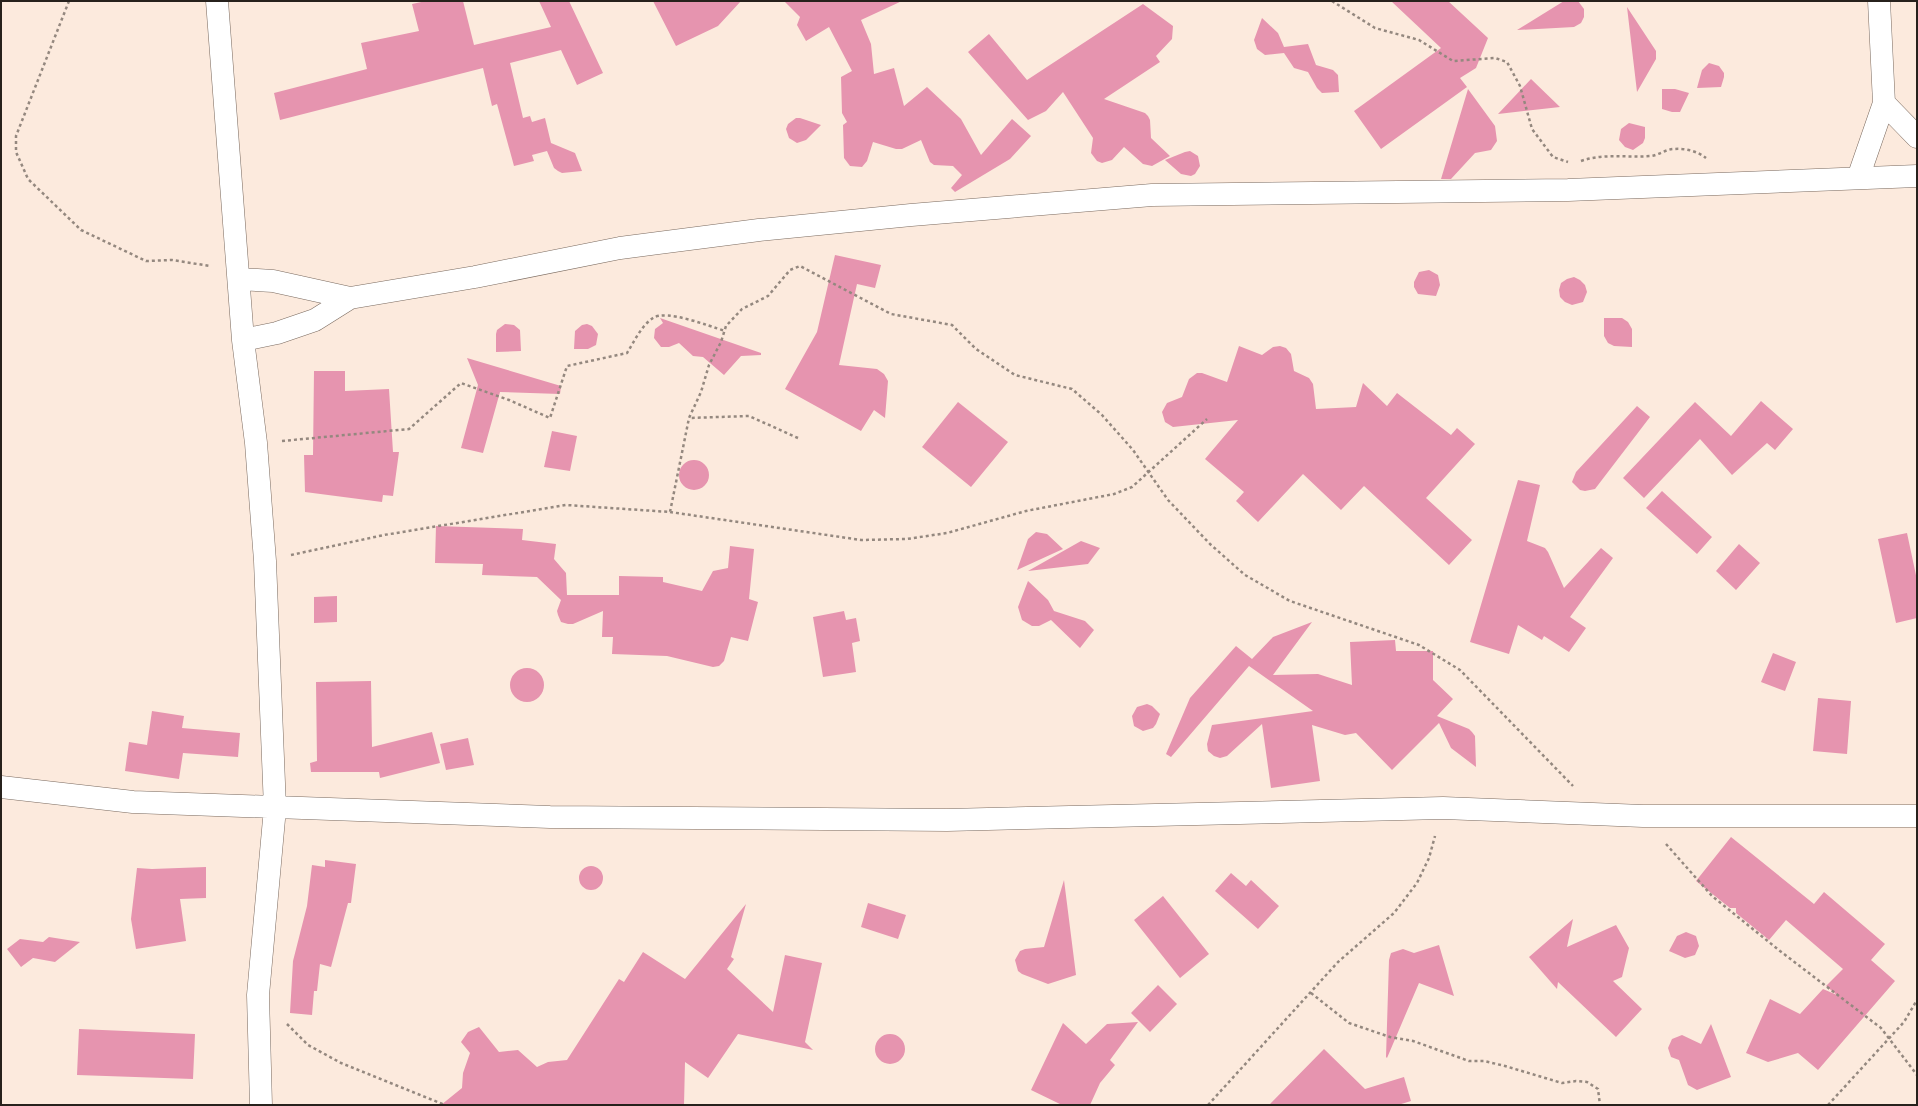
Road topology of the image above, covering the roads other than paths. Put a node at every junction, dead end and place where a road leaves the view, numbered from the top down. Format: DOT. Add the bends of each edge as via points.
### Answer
graph roads {
  1 [pos="217,1"];
  2 [pos="1879,1"];
  3 [pos="1884,103"];
  4 [pos="1917,138"];
  5 [pos="1917,176"];
  6 [pos="1858,178"];
  7 [pos="238,274"];
  8 [pos="350,298"];
  9 [pos="243,340"];
  10 [pos="1,787"];
  11 [pos="275,808"];
  12 [pos="1917,816"];
  13 [pos="261,1105"];
  1 -- 7 [label="street"];
  2 -- 3 [label="street"];
  3 -- 4 [label="street"];
  3 -- 6 [label="street"];
  5 -- 6 [label="street"];
  6 -- 8 [label="street" via="1568,190 1152,195 759,230 620,248 475,278"];
  7 -- 8 [label="street"];
  7 -- 9 [label="street"];
  8 -- 9 [label="street" via="315,320 277,333"];
  9 -- 11 [label="street" via="256,443 265,561"];
  10 -- 11 [label="street" via="133,802"];
  11 -- 12 [label="street" via="550,817 947,820 1443,808 1642,816"];
  11 -- 13 [label="street" via="258,995"];
}
